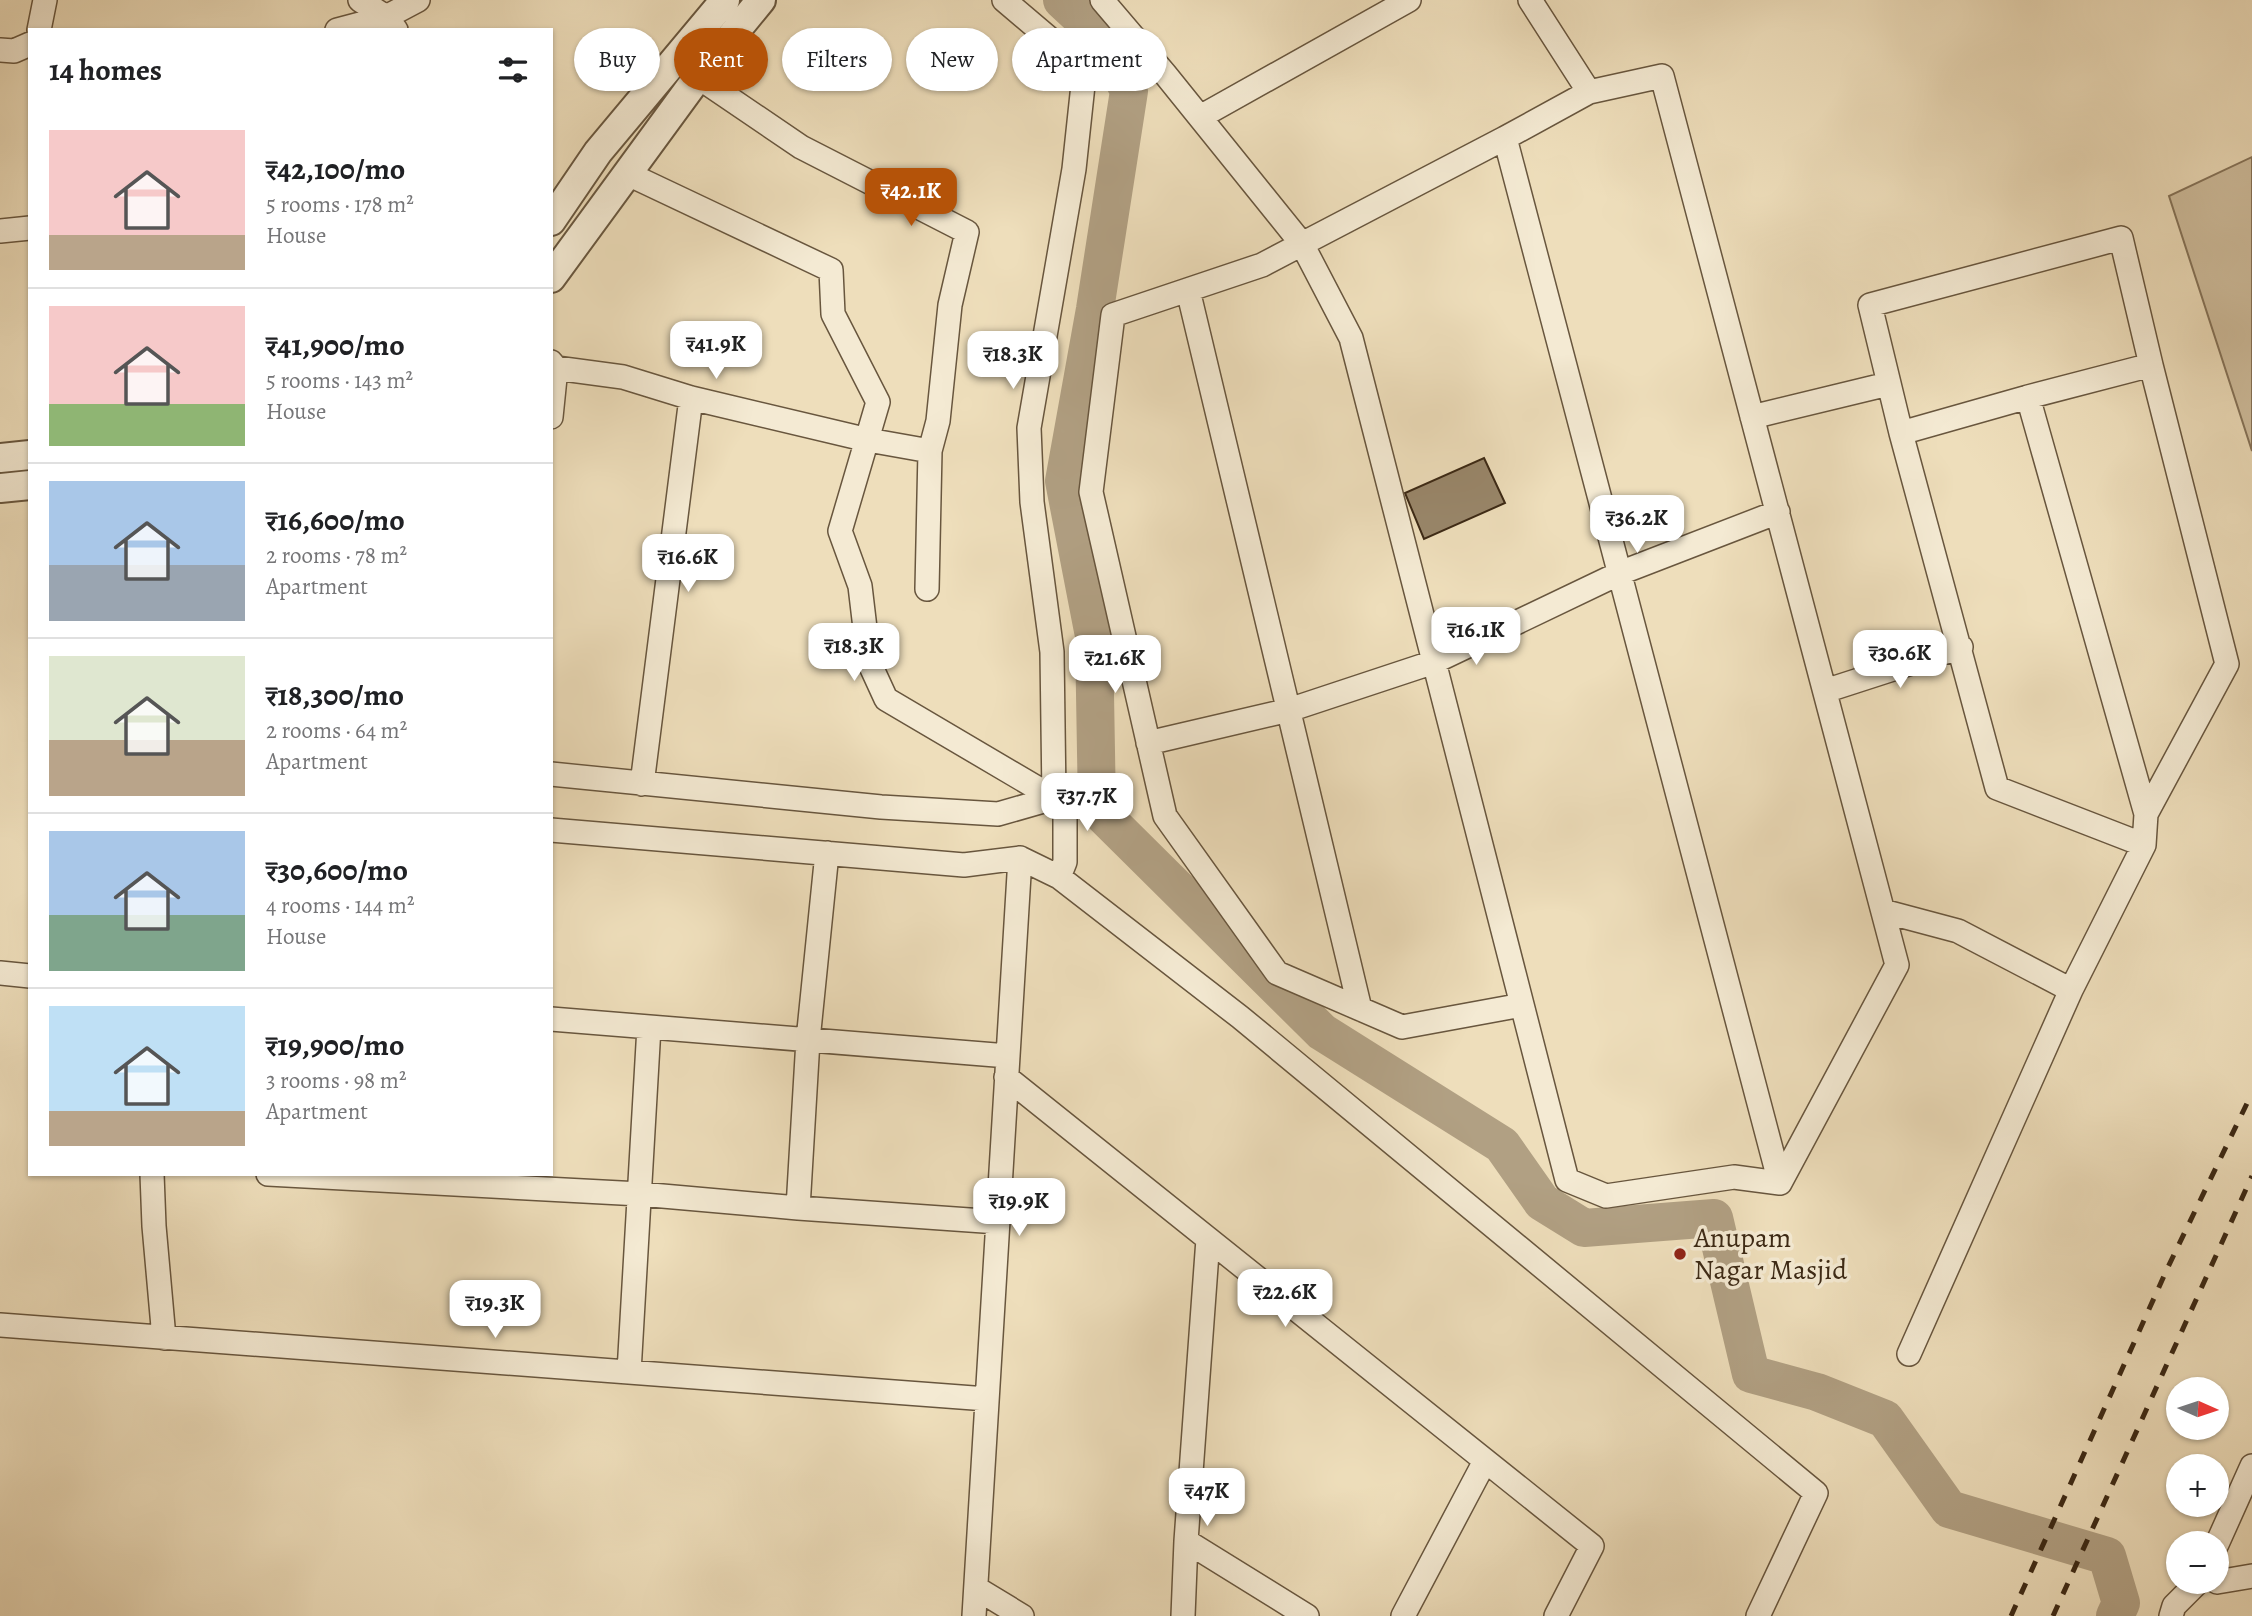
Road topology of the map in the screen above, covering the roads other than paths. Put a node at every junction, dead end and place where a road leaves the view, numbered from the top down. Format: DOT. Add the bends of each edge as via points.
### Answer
graph roads {
  1 [pos="45,0"];
  2 [pos="360,0"];
  3 [pos="418,0"];
  4 [pos="725,0"];
  5 [pos="761,0"];
  6 [pos="1004,0"];
  7 [pos="1102,0"];
  8 [pos="1409,0"];
  9 [pos="1530,0"];
  10 [pos="391,23"];
  11 [pos="38,28"];
  12 [pos="352,28"];
  13 [pos="738,28"];
  14 [pos="28,45"];
  15 [pos="0,50"];
  16 [pos="688,91"];
  17 [pos="719,91"];
  18 [pos="1589,92"];
  19 [pos="1200,117"];
  20 [pos="1505,138"];
  21 [pos="626,173"];
  22 [pos="553,214"];
  23 [pos="28,228"];
  24 [pos="0,231"];
  25 [pos="1302,244"];
  26 [pos="553,275"];
  27 [pos="1188,290"];
  28 [pos="554,365"];
  29 [pos="2151,365"];
  30 [pos="1888,384"];
  31 [pos="2028,397"];
  32 [pos="691,398"];
  33 [pos="1752,417"];
  34 [pos="1902,433"];
  35 [pos="867,440"];
  36 [pos="930,451"];
  37 [pos="28,455"];
  38 [pos="0,458"];
  39 [pos="28,485"];
  40 [pos="0,488"];
  41 [pos="1777,512"];
  42 [pos="1620,573"];
  43 [pos="927,589"];
  44 [pos="1961,648"];
  45 [pos="1434,662"];
  46 [pos="1825,691"];
  47 [pos="1289,710"];
  48 [pos="1148,743"];
  49 [pos="553,774"];
  50 [pos="642,784"];
  51 [pos="1055,798"];
  52 [pos="2146,814"];
  53 [pos="553,830"];
  54 [pos="2144,845"];
  55 [pos="827,853"];
  56 [pos="1020,858"];
  57 [pos="1059,877"];
  58 [pos="1883,911"];
  59 [pos="0,973"];
  60 [pos="28,976"];
  61 [pos="2071,990"];
  62 [pos="1522,1005"];
  63 [pos="1360,1009"];
  64 [pos="553,1019"];
  65 [pos="649,1027"];
  66 [pos="807,1040"];
  67 [pos="1007,1067"];
  68 [pos="152,1176"];
  69 [pos="315,1176"];
  70 [pos="1780,1183"];
  71 [pos="639,1194"];
  72 [pos="798,1208"];
  73 [pos="998,1222"];
  74 [pos="1208,1239"];
  75 [pos="0,1325"];
  76 [pos="164,1338"];
  77 [pos="1909,1354"];
  78 [pos="629,1372"];
  79 [pos="987,1399"];
  80 [pos="1485,1461"];
  81 [pos="2252,1466"];
  82 [pos="2223,1531"];
  83 [pos="1186,1541"];
  84 [pos="2252,1576"];
  85 [pos="2229,1580"];
  86 [pos="976,1588"];
  87 [pos="2186,1594"];
  88 [pos="974,1616"];
  89 [pos="1022,1616"];
  90 [pos="1183,1616"];
  91 [pos="1307,1616"];
  92 [pos="1402,1616"];
  93 [pos="1556,1616"];
  94 [pos="1758,1616"];
  95 [pos="2171,1616"];
  1 -- 11 [label="street"];
  2 -- 10 [label="street"];
  3 -- 10 [label="street"];
  4 -- 22 [label="street" via="598,152"];
  5 -- 13 [label="street"];
  6 -- 51 [label="street" via="1064,51 1083,85 1074,169 1029,428 1032,502 1052,652"];
  7 -- 19 [label="street"];
  8 -- 19 [label="street"];
  9 -- 18 [label="street"];
  10 -- 12 [label="street"];
  14 -- 15 [label="street" via="14,51"];
  16 -- 21 [label="street"];
  17 -- 36 [label="street" via="801,147 967,232 950,305"];
  18 -- 20 [label="street"];
  18 -- 33 [label="street" via="1662,76"];
  19 -- 25 [label="street"];
  20 -- 25 [label="street"];
  20 -- 42 [label="street"];
  21 -- 26 [label="street"];
  21 -- 35 [label="street" via="831,270 832,314 878,402"];
  23 -- 24 [label="street"];
  25 -- 27 [label="street" via="1262,265"];
  25 -- 45 [label="street" via="1351,338"];
  27 -- 47 [label="street"];
  27 -- 48 [label="street" via="1113,315 1091,492"];
  28 -- 32 [label="street" via="623,377"];
  29 -- 30 [label="street" via="2121,238 1870,306"];
  29 -- 31 [label="street"];
  29 -- 52 [label="street" via="2227,664"];
  30 -- 33 [label="street"];
  30 -- 34 [label="street"];
  31 -- 34 [label="street"];
  31 -- 52 [label="street"];
  32 -- 35 [label="street"];
  32 -- 50 [label="street"];
  33 -- 41 [label="street"];
  34 -- 44 [label="street"];
  35 -- 36 [label="street"];
  35 -- 51 [label="street" via="840,531 860,586 869,662 886,699"];
  36 -- 43 [label="street"];
  37 -- 38 [label="street"];
  39 -- 40 [label="street"];
  41 -- 42 [label="street"];
  41 -- 46 [label="street"];
  42 -- 45 [label="street"];
  42 -- 70 [label="street"];
  44 -- 46 [label="street"];
  44 -- 54 [label="street" via="1997,788"];
  45 -- 47 [label="street"];
  45 -- 62 [label="street"];
  46 -- 58 [label="street"];
  47 -- 48 [label="street"];
  47 -- 63 [label="street"];
  48 -- 63 [label="street" via="1165,816 1277,973"];
  49 -- 50 [label="street"];
  50 -- 51 [label="street" via="998,814"];
  51 -- 57 [label="street" via="1065,812 1065,862"];
  52 -- 54 [label="street"];
  53 -- 55 [label="street"];
  54 -- 61 [label="street"];
  55 -- 56 [label="street" via="964,865"];
  55 -- 66 [label="street"];
  56 -- 57 [label="street"];
  56 -- 67 [label="street"];
  57 -- 94 [label="street" via="1240,1017 1816,1493"];
  58 -- 61 [label="street" via="1958,931"];
  58 -- 70 [label="street" via="1897,965"];
  59 -- 60 [label="street"];
  61 -- 77 [label="street"];
  62 -- 63 [label="street" via="1402,1027"];
  62 -- 70 [label="street" via="1567,1180 1606,1196 1734,1177"];
  64 -- 65 [label="street"];
  65 -- 66 [label="street"];
  65 -- 71 [label="street"];
  66 -- 67 [label="street"];
  66 -- 72 [label="street"];
  67 -- 73 [label="street"];
  67 -- 74 [label="street"];
  68 -- 76 [label="street"];
  69 -- 71 [label="street"];
  71 -- 72 [label="street"];
  71 -- 78 [label="street"];
  72 -- 73 [label="street"];
  73 -- 79 [label="street"];
  74 -- 80 [label="street"];
  74 -- 83 [label="street"];
  75 -- 76 [label="street"];
  76 -- 78 [label="street"];
  78 -- 79 [label="street"];
  79 -- 86 [label="street"];
  80 -- 92 [label="street"];
  80 -- 93 [label="street" via="1592,1546"];
  81 -- 82 [label="street"];
  83 -- 90 [label="street"];
  83 -- 91 [label="street"];
  84 -- 85 [label="street"];
  86 -- 88 [label="street"];
  86 -- 89 [label="street"];
  87 -- 95 [label="street"];
}
